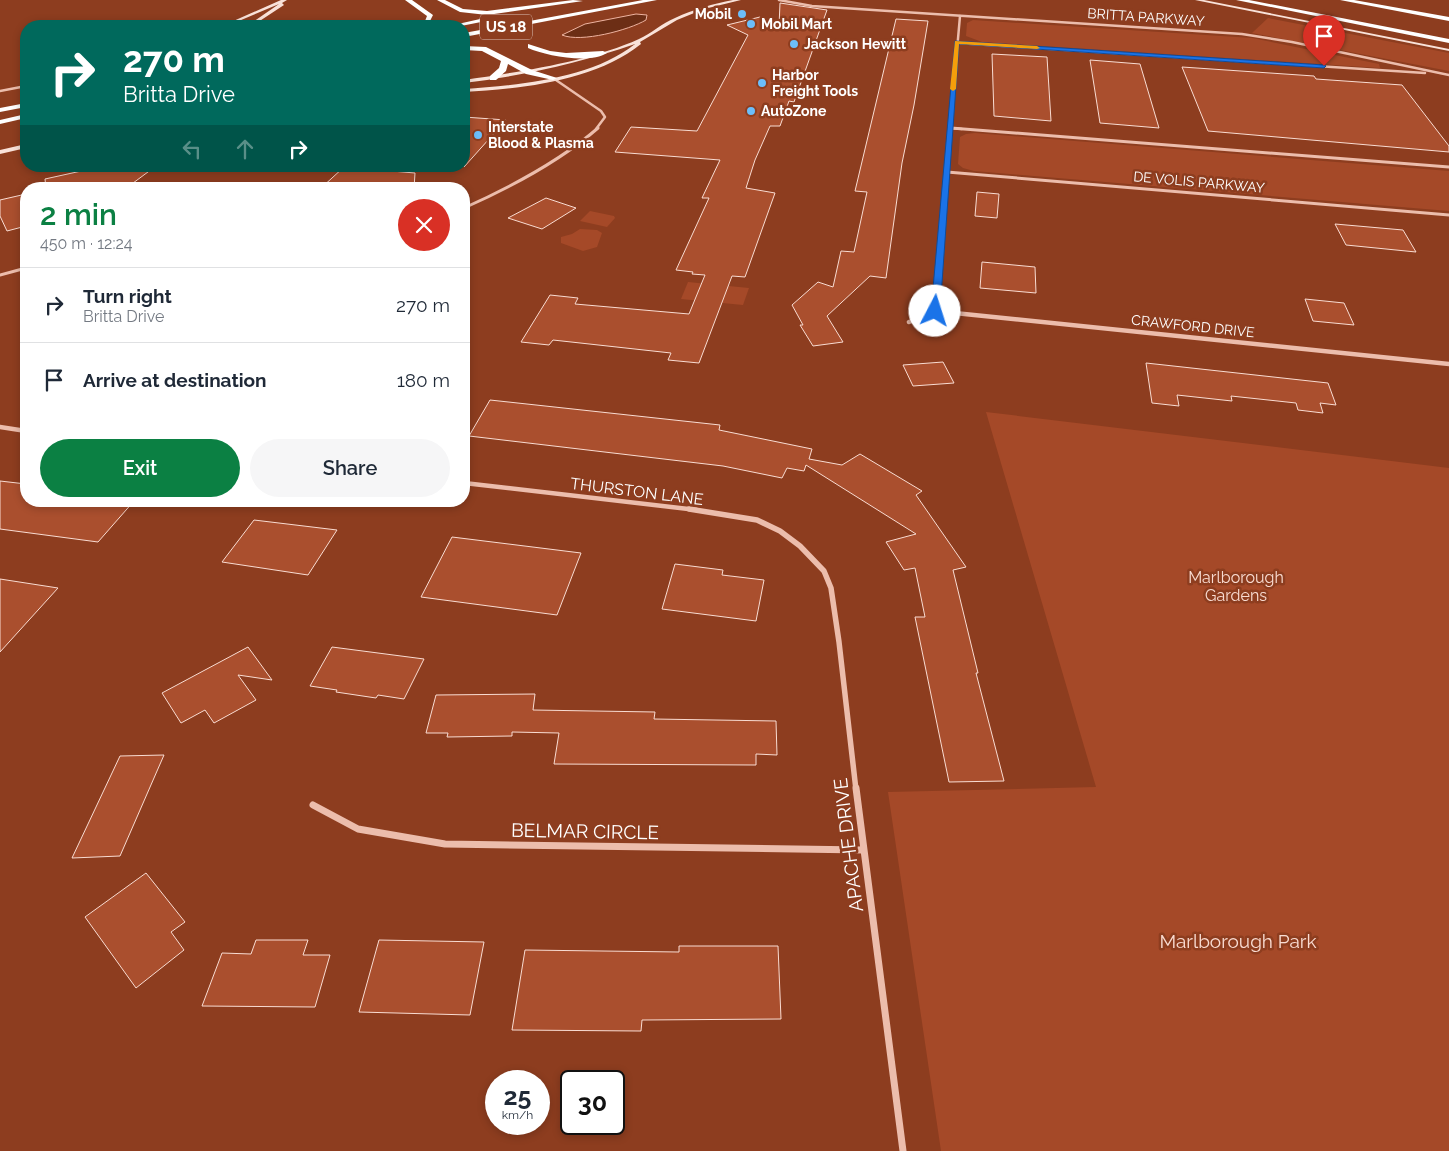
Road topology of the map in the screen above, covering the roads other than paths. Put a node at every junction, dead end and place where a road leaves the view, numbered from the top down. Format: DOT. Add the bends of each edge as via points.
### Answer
graph roads {
  1 [pos="284,0"];
  2 [pos="408,0"];
  3 [pos="440,0"];
  4 [pos="581,0"];
  5 [pos="654,0"];
  6 [pos="739,0"];
  7 [pos="779,0"];
  8 [pos="1197,0"];
  9 [pos="1239,0"];
  10 [pos="1343,0"];
  11 [pos="1424,6"];
  12 [pos="1449,11"];
  13 [pos="960,16"];
  14 [pos="1449,19"];
  15 [pos="238,20"];
  16 [pos="259,20"];
  17 [pos="428,20"];
  18 [pos="549,20"];
  19 [pos="470,22"];
  20 [pos="537,29"];
  21 [pos="470,34"];
  22 [pos="532,38"];
  23 [pos="641,40"];
  24 [pos="1449,40"];
  25 [pos="957,43"];
  26 [pos="532,46"];
  27 [pos="470,48"];
  28 [pos="619,48"];
  29 [pos="1449,50"];
  30 [pos="604,53"];
  31 [pos="505,60"];
  32 [pos="548,67"];
  33 [pos="529,72"];
  34 [pos="1443,74"];
  35 [pos="1449,75"];
  36 [pos="493,78"];
  37 [pos="554,78"];
  38 [pos="470,81"];
  39 [pos="20,87"];
  40 [pos="0,90"];
  41 [pos="470,90"];
  42 [pos="20,106"];
  43 [pos="0,110"];
  44 [pos="20,118"];
  45 [pos="0,122"];
  46 [pos="950,128"];
  47 [pos="20,144"];
  48 [pos="20,147"];
  49 [pos="1,152"];
  50 [pos="1449,167"];
  51 [pos="947,172"];
  52 [pos="470,205"];
  53 [pos="1449,215"];
  54 [pos="20,270"];
  55 [pos="0,275"];
  56 [pos="935,311"];
  57 [pos="908,322"];
  58 [pos="1449,364"];
  59 [pos="0,427"];
  60 [pos="20,430"];
  61 [pos="470,484"];
  62 [pos="800,546"];
  63 [pos="313,805"];
  64 [pos="863,850"];
  65 [pos="903,1151"];
  1 -- 15 [label="street"];
  1 -- 16 [label="street" via="279,8"];
  2 -- 17 [label="highway" via="431,16"];
  3 -- 4 [label="highway" via="462,11 487,13"];
  4 -- 19 [label="highway, US 18"];
  5 -- 18 [label="highway, US 18"];
  6 -- 23 [label="street" via="702,8 675,19"];
  7 -- 13 [label="street, BRITTA PARKWAY" via="812,6"];
  8 -- 29 [label="street"];
  9 -- 24 [label="highway"];
  10 -- 14 [label="highway"];
  11 -- 12 [label="highway"];
  13 -- 25 [label="street"];
  13 -- 34 [label="street, BRITTA PARKWAY" via="1251,35"];
  18 -- 20 [label="highway"];
  18 -- 21 [label="highway, US 18"];
  22 -- 26 [label="highway"];
  23 -- 28 [label="street"];
  23 -- 37 [label="street" via="613,60"];
  25 -- 34 [label="street"];
  25 -- 46 [label="street"];
  26 -- 30 [label="highway" via="564,56"];
  26 -- 32 [label="highway"];
  27 -- 31 [label="highway" via="483,49"];
  28 -- 30 [label="street"];
  28 -- 37 [label="street"];
  30 -- 32 [label="street"];
  31 -- 33 [label="highway"];
  31 -- 36 [label="highway" via="504,69"];
  32 -- 33 [label="street"];
  32 -- 37 [label="highway"];
  33 -- 36 [label="street"];
  33 -- 37 [label="highway"];
  34 -- 35 [label="street, BRITTA PARKWAY"];
  36 -- 38 [label="street"];
  37 -- 41 [label="street"];
  37 -- 52 [label="street" via="600,111 603,123 593,134 555,159"];
  39 -- 40 [label="street"];
  42 -- 43 [label="highway"];
  44 -- 45 [label="highway"];
  46 -- 50 [label="street"];
  46 -- 51 [label="street"];
  47 -- 49 [label="street"];
  48 -- 49 [label="street"];
  51 -- 53 [label="street, DE VOLIS PARKWAY"];
  51 -- 56 [label="street"];
  54 -- 55 [label="street"];
  56 -- 57 [label="street"];
  56 -- 58 [label="street, CRAWFORD DRIVE"];
  59 -- 60 [label="street"];
  61 -- 62 [label="street, THURSTON LANE" via="757,520"];
  62 -- 64 [label="street, APACHE DRIVE" via="824,571 830,588 840,642"];
  63 -- 64 [label="street, BELMAR CIRCLE" via="358,829 445,844"];
  64 -- 65 [label="street, APACHE DRIVE"];
}
